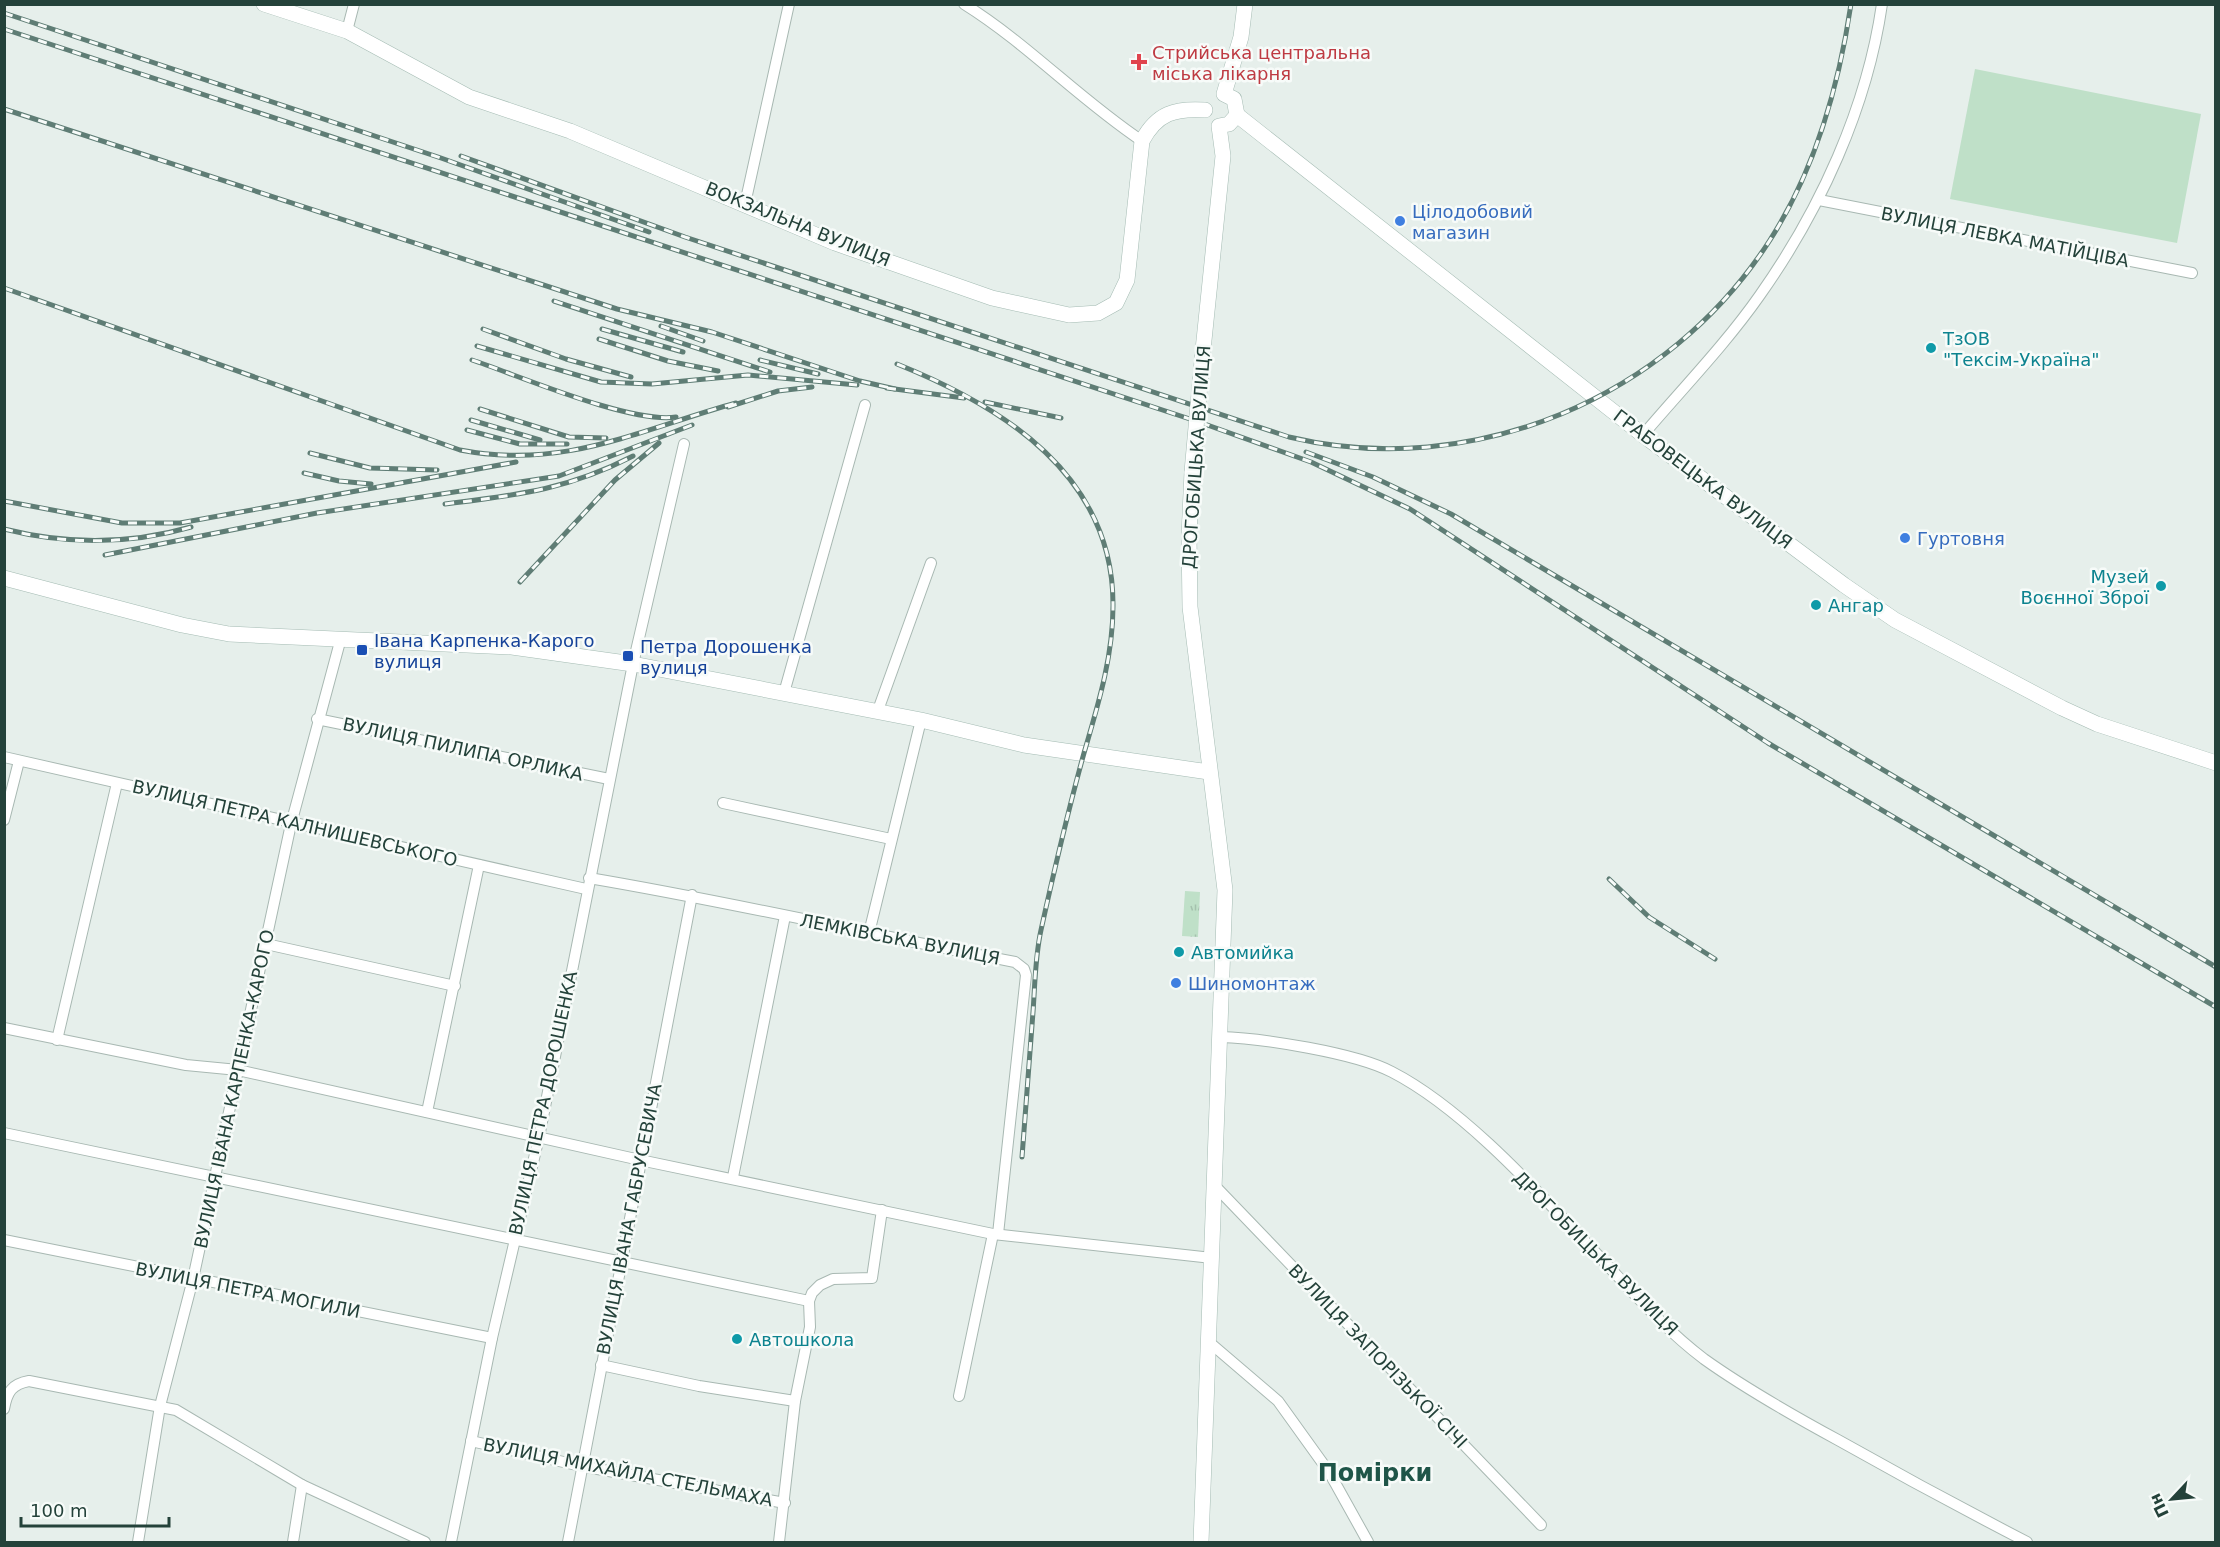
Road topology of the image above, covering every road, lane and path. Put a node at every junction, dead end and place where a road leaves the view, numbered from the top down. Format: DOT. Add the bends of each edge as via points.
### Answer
graph roads {
  1 [pos="264,4"];
  2 [pos="354,4"];
  3 [pos="789,4"];
  4 [pos="964,4"];
  5 [pos="1245,4"];
  6 [pos="1882,4"];
  7 [pos="347,31"];
  8 [pos="1224,94"];
  9 [pos="1205,110"];
  10 [pos="1237,116"];
  11 [pos="1219,126"];
  12 [pos="1142,141"];
  13 [pos="1819,200"];
  14 [pos="746,204"];
  15 [pos="2192,273"];
  16 [pos="865,405"];
  17 [pos="1643,435"];
  18 [pos="684,444"];
  19 [pos="931,563"];
  20 [pos="4,578"];
  21 [pos="341,638"];
  22 [pos="633,664"];
  23 [pos="784,693"];
  24 [pos="877,713"];
  25 [pos="317,719"];
  26 [pos="921,720"];
  27 [pos="4,757"];
  28 [pos="19,761"];
  29 [pos="2216,763"];
  30 [pos="1209,772"];
  31 [pos="609,779"];
  32 [pos="117,783"];
  33 [pos="723,803"];
  34 [pos="4,820"];
  35 [pos="291,824"];
  36 [pos="891,839"];
  37 [pos="479,865"];
  38 [pos="588,883"];
  39 [pos="692,895"];
  40 [pos="785,916"];
  41 [pos="869,933"];
  42 [pos="266,944"];
  43 [pos="455,986"];
  44 [pos="4,1028"];
  45 [pos="1220,1037"];
  46 [pos="57,1040"];
  47 [pos="238,1070"];
  48 [pos="427,1112"];
  49 [pos="4,1133"];
  50 [pos="539,1137"];
  51 [pos="640,1160"];
  52 [pos="733,1177"];
  53 [pos="214,1179"];
  54 [pos="1215,1186"];
  55 [pos="882,1210"];
  56 [pos="995,1234"];
  57 [pos="4,1240"];
  58 [pos="515,1241"];
  59 [pos="1212,1258"];
  60 [pos="622,1262"];
  61 [pos="193,1279"];
  62 [pos="809,1301"];
  63 [pos="492,1338"];
  64 [pos="1209,1342"];
  65 [pos="601,1365"];
  66 [pos="960,1396"];
  67 [pos="795,1401"];
  68 [pos="160,1406"];
  69 [pos="4,1409"];
  70 [pos="471,1441"];
  71 [pos="581,1466"];
  72 [pos="302,1485"];
  73 [pos="785,1503"];
  74 [pos="1541,1525"];
  75 [pos="138,1542"];
  76 [pos="293,1542"];
  77 [pos="425,1542"];
  78 [pos="451,1542"];
  79 [pos="568,1542"];
  80 [pos="779,1542"];
  81 [pos="1201,1542"];
  82 [pos="1368,1542"];
  83 [pos="2027,1542"];
  1 -- 7 [label="main road, ВОКЗАЛЬНА ВУЛИЦЯ"];
  2 -- 7 [label="street"];
  3 -- 14 [label="street"];
  4 -- 12 [label="street" via="1018,43 1103,115"];
  5 -- 8 [label="main road" via="1241,37"];
  6 -- 13 [label="street" via="1876,49 1862,93"];
  7 -- 14 [label="main road, ВОКЗАЛЬНА ВУЛИЦЯ" via="469,97 570,131"];
  8 -- 9 [label="main road" via="1213,96"];
  8 -- 10 [label="main road" via="1237,104"];
  9 -- 11 [label="main road" via="1209,120"];
  9 -- 12 [label="main road" via="1184,109 1163,116 1151,125"];
  10 -- 11 [label="main road" via="1229,124"];
  10 -- 17 [label="main road, ГРАБОВЕЦЬКА ВУЛИЦЯ"];
  11 -- 30 [label="main road, ДРОГОБИЦЬКА ВУЛИЦЯ, bridge" via="1223,156 1192,472 1188,572"];
  12 -- 14 [label="main road, ВОКЗАЛЬНА ВУЛИЦЯ" via="1127,280 1116,303 1098,313 1069,315 992,298 835,243"];
  13 -- 15 [label="street, ВУЛИЦЯ ЛЕВКА МАТІЙЦІВА"];
  13 -- 17 [label="street" via="1759,296"];
  16 -- 23 [label="street"];
  17 -- 29 [label="main road, ГРАБОВЕЦЬКА ВУЛИЦЯ" via="1896,620 2097,724"];
  18 -- 22 [label="street, ВУЛИЦЯ ПЕТРА ДОРОШЕНКА"];
  19 -- 24 [label="street"];
  20 -- 21 [label="main road" via="230,634"];
  21 -- 22 [label="main road" via="512,647"];
  21 -- 25 [label="street, ВУЛИЦЯ ІВАНА КАРПЕНКА-КАРОГО"];
  22 -- 23 [label="main road"];
  22 -- 31 [label="street, ВУЛИЦЯ ПЕТРА ДОРОШЕНКА"];
  23 -- 24 [label="main road"];
  24 -- 26 [label="main road"];
  25 -- 31 [label="street, ВУЛИЦЯ ПИЛИПА ОРЛИКА"];
  25 -- 35 [label="street, ВУЛИЦЯ ІВАНА КАРПЕНКА-КАРОГО"];
  26 -- 30 [label="main road" via="1024,745"];
  26 -- 36 [label="street"];
  27 -- 28 [label="street, ВУЛИЦЯ ПЕТРА КАЛНИШЕВСЬКОГО"];
  28 -- 32 [label="street, ВУЛИЦЯ ПЕТРА КАЛНИШЕВСЬКОГО"];
  28 -- 34 [label="street"];
  30 -- 45 [label="main road, ДРОГОБИЦЬКА ВУЛИЦЯ" via="1225,890"];
  31 -- 38 [label="street, ВУЛИЦЯ ПЕТРА ДОРОШЕНКА"];
  32 -- 35 [label="street, ВУЛИЦЯ ПЕТРА КАЛНИШЕВСЬКОГО"];
  32 -- 46 [label="street"];
  33 -- 36 [label="street"];
  35 -- 37 [label="street, ВУЛИЦЯ ПЕТРА КАЛНИШЕВСЬКОГО"];
  35 -- 42 [label="street, ВУЛИЦЯ ІВАНА КАРПЕНКА-КАРОГО"];
  36 -- 41 [label="street"];
  37 -- 38 [label="street, ВУЛИЦЯ ПЕТРА КАЛНИШЕВСЬКОГО"];
  37 -- 43 [label="street"];
  38 -- 39 [label="street, ЛЕМКІВСЬКА ВУЛИЦЯ"];
  38 -- 50 [label="street, ВУЛИЦЯ ПЕТРА ДОРОШЕНКА"];
  39 -- 40 [label="street, ЛЕМКІВСЬКА ВУЛИЦЯ"];
  39 -- 51 [label="street, ВУЛИЦЯ ІВАНА ГАБРУСЕВИЧА"];
  40 -- 41 [label="street, ЛЕМКІВСЬКА ВУЛИЦЯ"];
  40 -- 52 [label="street, ЛЕМКІВСЬКА ВУЛИЦЯ"];
  41 -- 56 [label="street, ЛЕМКІВСЬКА ВУЛИЦЯ" via="1015,962 1024,969"];
  42 -- 43 [label="street"];
  42 -- 47 [label="street, ВУЛИЦЯ ІВАНА КАРПЕНКА-КАРОГО"];
  43 -- 48 [label="street"];
  44 -- 46 [label="street"];
  45 -- 54 [label="main road, ДРОГОБИЦЬКА ВУЛИЦЯ"];
  45 -- 83 [label="street, ДРОГОБИЦЬКА ВУЛИЦЯ" via="1357,1059 1390,1070 1417,1086 1472,1128 1649,1312 1703,1358 1767,1400 1920,1487"];
  46 -- 47 [label="street" via="186,1065"];
  47 -- 48 [label="street"];
  47 -- 53 [label="street, ВУЛИЦЯ ІВАНА КАРПЕНКА-КАРОГО"];
  48 -- 50 [label="street"];
  49 -- 53 [label="street"];
  50 -- 51 [label="street"];
  50 -- 58 [label="street, ВУЛИЦЯ ПЕТРА ДОРОШЕНКА"];
  51 -- 52 [label="street"];
  51 -- 60 [label="street, ВУЛИЦЯ ІВАНА ГАБРУСЕВИЧА"];
  52 -- 55 [label="street"];
  53 -- 58 [label="street"];
  53 -- 61 [label="street, ВУЛИЦЯ ІВАНА КАРПЕНКА-КАРОГО"];
  54 -- 59 [label="main road, ДРОГОБИЦЬКА ВУЛИЦЯ"];
  54 -- 74 [label="street, ВУЛИЦЯ ЗАПОРІЗЬКОЇ СІЧІ"];
  55 -- 56 [label="street"];
  55 -- 62 [label="street" via="872,1278 833,1279 820,1285"];
  56 -- 59 [label="street"];
  56 -- 66 [label="street"];
  57 -- 61 [label="street, ВУЛИЦЯ ПЕТРА МОГИЛИ"];
  58 -- 60 [label="street"];
  58 -- 63 [label="street, ВУЛИЦЯ ПЕТРА ДОРОШЕНКА"];
  59 -- 64 [label="main road, ДРОГОБИЦЬКА ВУЛИЦЯ"];
  60 -- 62 [label="street"];
  60 -- 65 [label="street, ВУЛИЦЯ ІВАНА ГАБРУСЕВИЧА"];
  61 -- 63 [label="street, ВУЛИЦЯ ПЕТРА МОГИЛИ"];
  61 -- 68 [label="street, ВУЛИЦЯ ІВАНА КАРПЕНКА-КАРОГО"];
  62 -- 67 [label="street" via="810,1327"];
  63 -- 70 [label="street, ВУЛИЦЯ ПЕТРА ДОРОШЕНКА"];
  64 -- 81 [label="main road, ДРОГОБИЦЬКА ВУЛИЦЯ"];
  64 -- 82 [label="street" via="1278,1401 1329,1472"];
  65 -- 67 [label="street"];
  65 -- 71 [label="street, ВУЛИЦЯ ІВАНА ГАБРУСЕВИЧА"];
  67 -- 73 [label="street"];
  68 -- 69 [label="street" via="29,1381 11,1388"];
  68 -- 72 [label="street" via="176,1410"];
  68 -- 75 [label="street, ВУЛИЦЯ ІВАНА КАРПЕНКА-КАРОГО"];
  70 -- 71 [label="street, ВУЛИЦЯ МИХАЙЛА СТЕЛЬМАХА"];
  70 -- 78 [label="street, ВУЛИЦЯ ПЕТРА ДОРОШЕНКА"];
  71 -- 73 [label="street, ВУЛИЦЯ МИХАЙЛА СТЕЛЬМАХА"];
  71 -- 79 [label="street, ВУЛИЦЯ ІВАНА ГАБРУСЕВИЧА"];
  72 -- 76 [label="street"];
  72 -- 77 [label="street"];
  73 -- 80 [label="street"];
}
